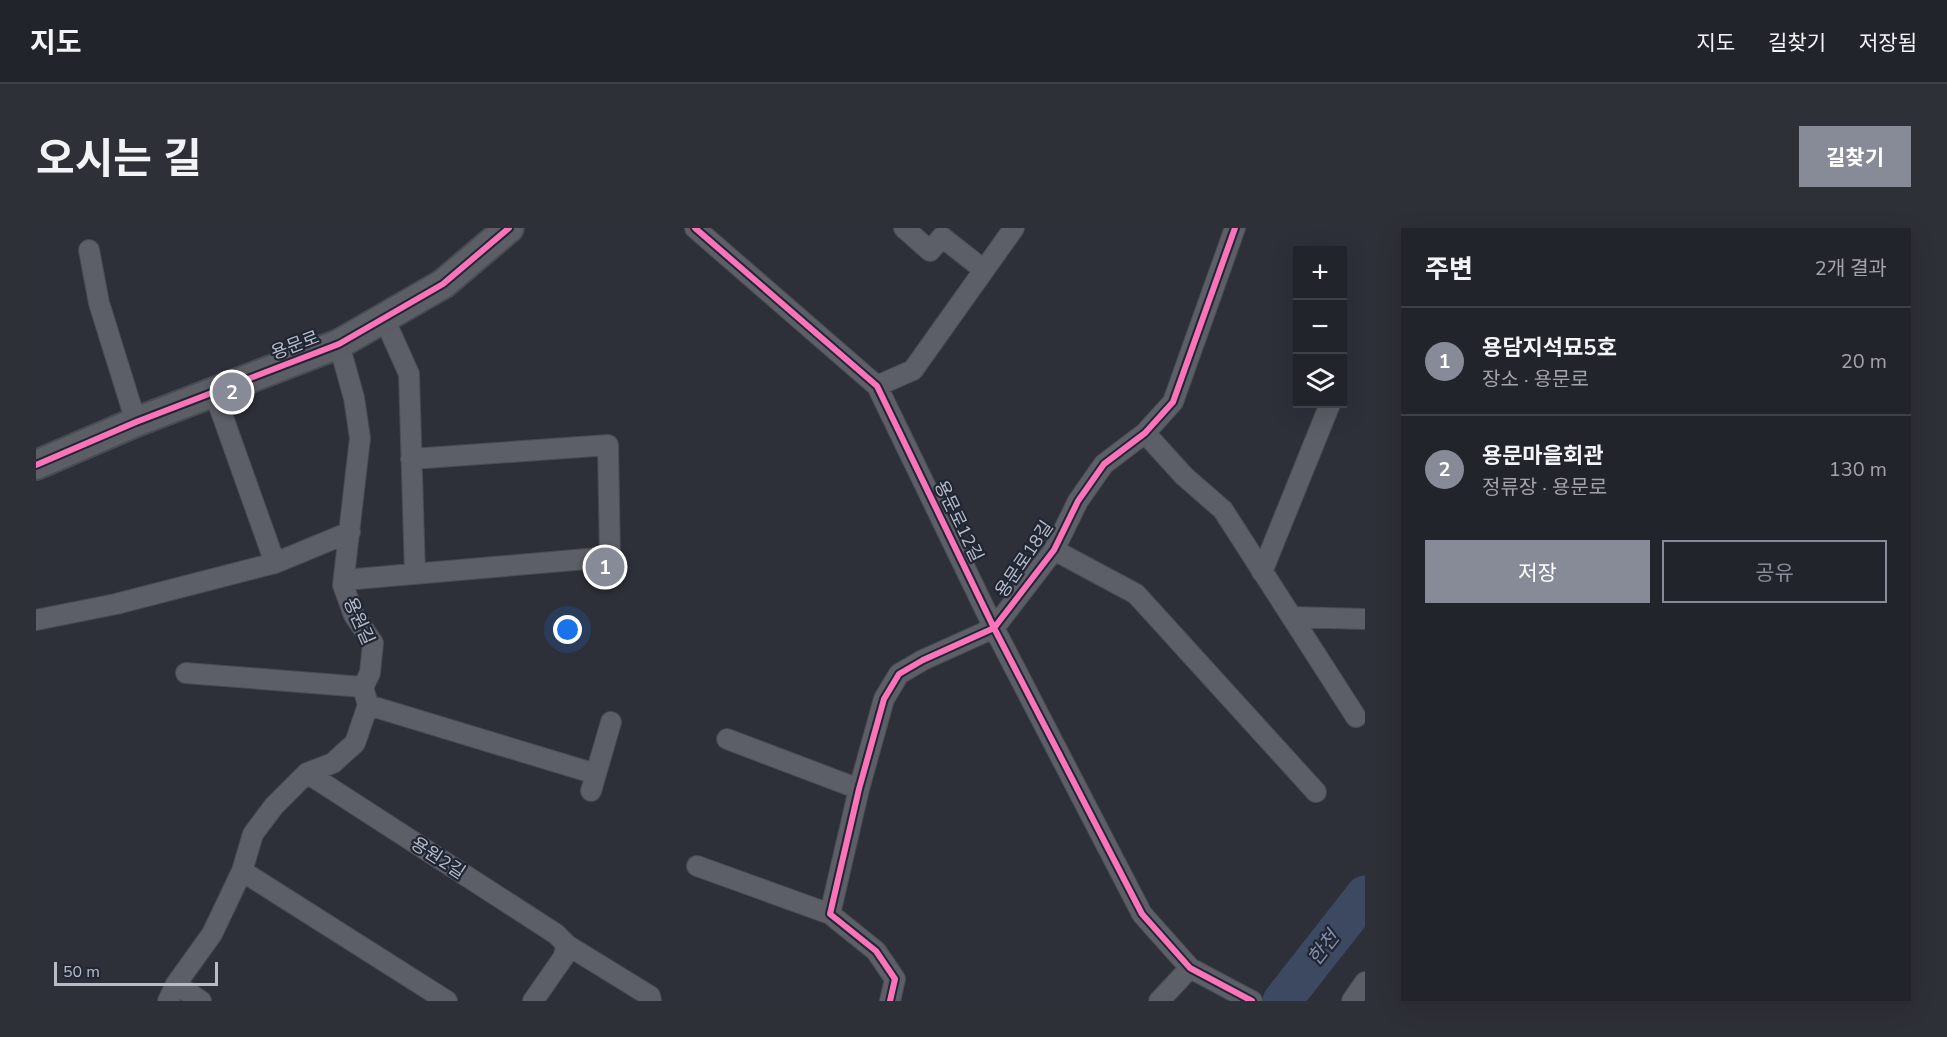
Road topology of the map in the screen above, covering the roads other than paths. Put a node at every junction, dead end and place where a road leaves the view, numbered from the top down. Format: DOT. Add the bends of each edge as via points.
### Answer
graph roads {
  1 [pos="509,228"];
  2 [pos="694,228"];
  3 [pos="904,228"];
  4 [pos="1014,228"];
  5 [pos="1231,229"];
  6 [pos="88,250"];
  7 [pos="984,270"];
  8 [pos="384,318"];
  9 [pos="339,344"];
  10 [pos="877,386"];
  11 [pos="214,392"];
  12 [pos="1328,408"];
  13 [pos="136,422"];
  14 [pos="1145,433"];
  15 [pos="41,459"];
  16 [pos="411,459"];
  17 [pos="350,532"];
  18 [pos="1054,550"];
  19 [pos="275,563"];
  20 [pos="1262,572"];
  21 [pos="415,574"];
  22 [pos="344,580"];
  23 [pos="1292,617"];
  24 [pos="1365,619"];
  25 [pos="36,620"];
  26 [pos="994,628"];
  27 [pos="186,673"];
  28 [pos="365,696"];
  29 [pos="1356,717"];
  30 [pos="611,722"];
  31 [pos="727,739"];
  32 [pos="307,773"];
  33 [pos="859,789"];
  34 [pos="1316,792"];
  35 [pos="697,866"];
  36 [pos="242,871"];
  37 [pos="830,914"];
  38 [pos="567,945"];
  39 [pos="1190,968"];
  40 [pos="1365,982"];
  41 [pos="172,993"];
  42 [pos="536,1000"];
  43 [pos="201,1001"];
  44 [pos="447,1001"];
  45 [pos="651,1001"];
  46 [pos="890,1001"];
  47 [pos="1159,1001"];
  48 [pos="1252,1001"];
  49 [pos="1352,1001"];
  1 -- 8 [label="main road, 용문로" via="443,284"];
  2 -- 10 [label="street, 용문로12길"];
  3 -- 7 [label="street" via="930,251 942,237"];
  4 -- 7 [label="street"];
  5 -- 14 [label="street, 용문로18길" via="1173,402"];
  6 -- 13 [label="street" via="99,303"];
  7 -- 10 [label="street" via="913,370"];
  8 -- 9 [label="main road, 용문로"];
  8 -- 16 [label="street" via="409,374"];
  9 -- 11 [label="main road, 용문로"];
  9 -- 17 [label="street, 용원길" via="360,438"];
  10 -- 26 [label="street, 용문로12길"];
  11 -- 13 [label="main road, 용문로"];
  11 -- 19 [label="street"];
  12 -- 20 [label="street"];
  13 -- 15 [label="main road, 용문로"];
  14 -- 18 [label="street, 용문로18길" via="1104,464 1078,501"];
  14 -- 20 [label="street" via="1184,476 1223,510"];
  16 -- 21 [label="street"];
  16 -- 21 [label="street" via="609,445 610,557"];
  17 -- 19 [label="street"];
  17 -- 22 [label="street, 용원길"];
  18 -- 26 [label="street, 용문로18길"];
  18 -- 34 [label="street, 용문로18길" via="1136,594"];
  19 -- 25 [label="street"];
  20 -- 23 [label="street"];
  21 -- 22 [label="street"];
  22 -- 28 [label="street, 용원길" via="354,615 373,643"];
  23 -- 24 [label="street"];
  23 -- 29 [label="street"];
  26 -- 33 [label="street, 용문로18길" via="899,674 884,699"];
  26 -- 39 [label="street, 용문로12길" via="1142,915"];
  27 -- 28 [label="street"];
  28 -- 30 [label="street" via="593,783"];
  28 -- 32 [label="street, 용원길" via="355,742 333,763"];
  31 -- 33 [label="street"];
  32 -- 36 [label="street, 용원길" via="253,834"];
  32 -- 38 [label="street, 용원2길" via="556,934"];
  33 -- 37 [label="street, 용문로18길"];
  35 -- 37 [label="street"];
  36 -- 41 [label="street, 용원길" via="212,934"];
  36 -- 44 [label="street"];
  37 -- 46 [label="street" via="876,951 895,979"];
  38 -- 42 [label="street"];
  38 -- 45 [label="street, 용원2길" via="650,996"];
  39 -- 47 [label="street"];
  39 -- 48 [label="street, 용문로12길"];
  40 -- 49 [label="street"];
  41 -- 43 [label="street"];
}
